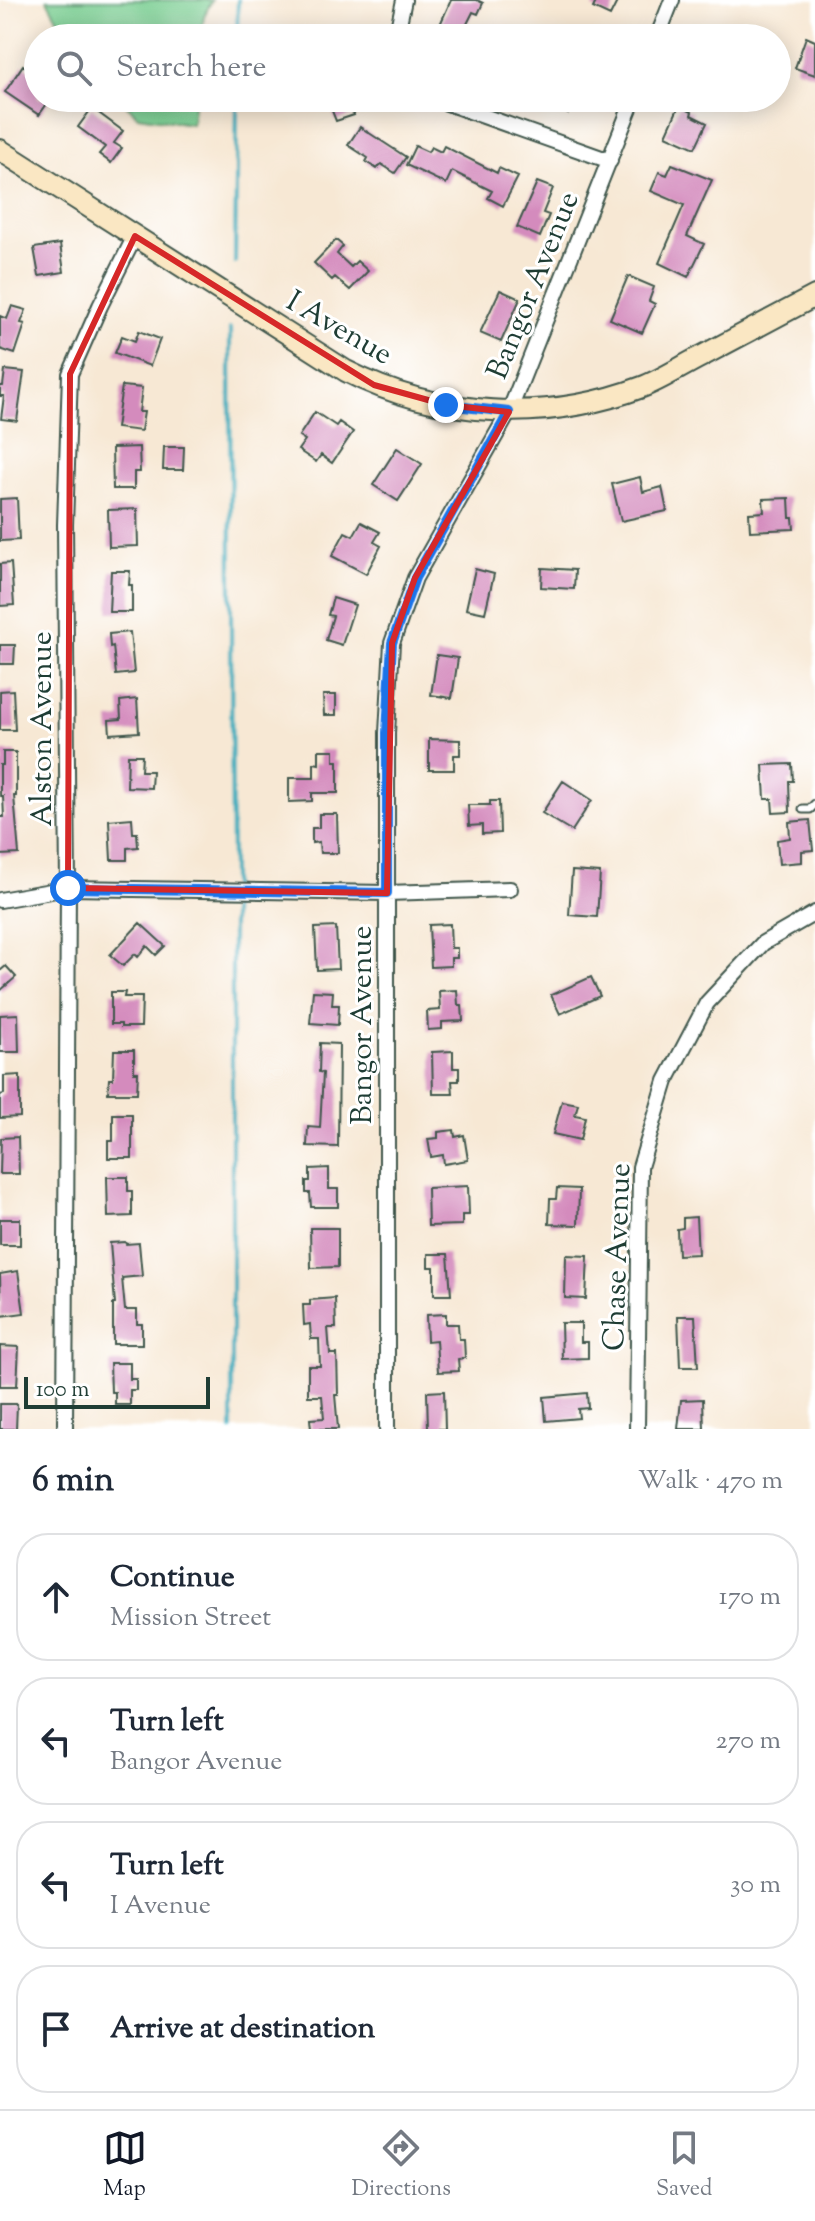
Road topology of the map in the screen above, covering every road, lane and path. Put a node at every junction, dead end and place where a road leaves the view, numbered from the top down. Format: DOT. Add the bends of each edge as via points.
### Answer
graph roads {
  1 [pos="404,0"];
  2 [pos="672,0"];
  3 [pos="399,24"];
  4 [pos="663,24"];
  5 [pos="472,112"];
  6 [pos="629,112"];
  7 [pos="0,150"];
  8 [pos="610,161"];
  9 [pos="135,236"];
  10 [pos="815,296"];
  11 [pos="509,412"];
  12 [pos="815,804"];
  13 [pos="803,809"];
  14 [pos="68,888"];
  15 [pos="510,889"];
  16 [pos="387,893"];
  17 [pos="0,900"];
  18 [pos="815,913"];
  19 [pos="65,1429"];
  20 [pos="387,1429"];
  21 [pos="637,1429"];
  1 -- 3 [label="street"];
  2 -- 4 [label="street"];
  5 -- 8 [label="street"];
  6 -- 8 [label="street, Bangor Avenue"];
  7 -- 9 [label="main road, I Avenue"];
  8 -- 11 [label="street, Bangor Avenue"];
  9 -- 11 [label="main road, I Avenue" via="374,385 446,405"];
  9 -- 14 [label="street, Alston Avenue" via="70,374 65,525"];
  10 -- 11 [label="main road, I Avenue" via="646,385 586,405"];
  11 -- 16 [label="street, Bangor Avenue" via="415,578 392,643"];
  12 -- 13 [label="lane"];
  14 -- 16 [label="street"];
  14 -- 17 [label="street"];
  14 -- 19 [label="street, Alston Avenue"];
  15 -- 16 [label="street"];
  16 -- 20 [label="street, Bangor Avenue"];
  18 -- 21 [label="street, Chase Avenue" via="763,943 707,1003 666,1081 640,1167"];
}
